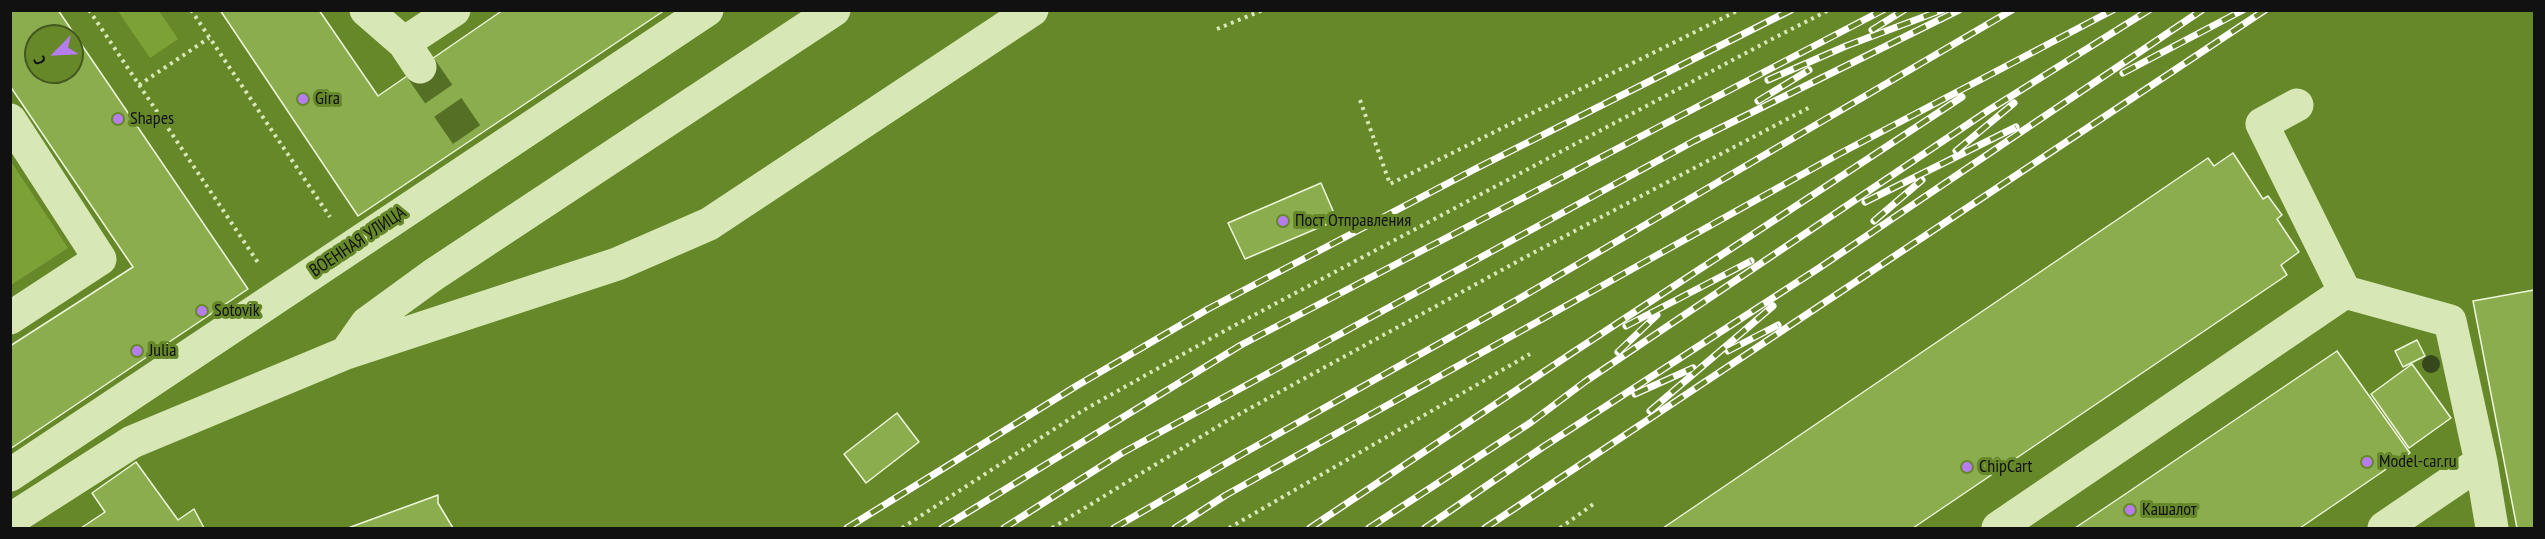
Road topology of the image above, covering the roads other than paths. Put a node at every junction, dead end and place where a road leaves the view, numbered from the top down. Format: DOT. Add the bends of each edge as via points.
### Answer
graph roads {
  1 [pos="366,10"];
  2 [pos="454,10"];
  3 [pos="707,10"];
  4 [pos="834,10"];
  5 [pos="1032,10"];
  6 [pos="2298,105"];
  7 [pos="10,120"];
  8 [pos="2345,292"];
  9 [pos="10,318"];
  10 [pos="346,354"];
  11 [pos="2481,462"];
  12 [pos="10,475"];
  13 [pos="10,520"];
  14 [pos="1998,528"];
  15 [pos="2384,528"];
  16 [pos="2492,528"];
  1 -- 2 [label="street" via="412,55"];
  3 -- 12 [label="street, ВОЕННАЯ УЛИЦА" via="477,150 311,261"];
  4 -- 10 [label="street" via="433,275 367,323"];
  5 -- 10 [label="street" via="709,224 617,264"];
  6 -- 8 [label="street" via="2262,124"];
  7 -- 9 [label="street" via="100,259"];
  8 -- 11 [label="street" via="2450,321"];
  8 -- 14 [label="street"];
  10 -- 13 [label="street" via="132,442"];
  11 -- 15 [label="street"];
  11 -- 16 [label="street"];
}
